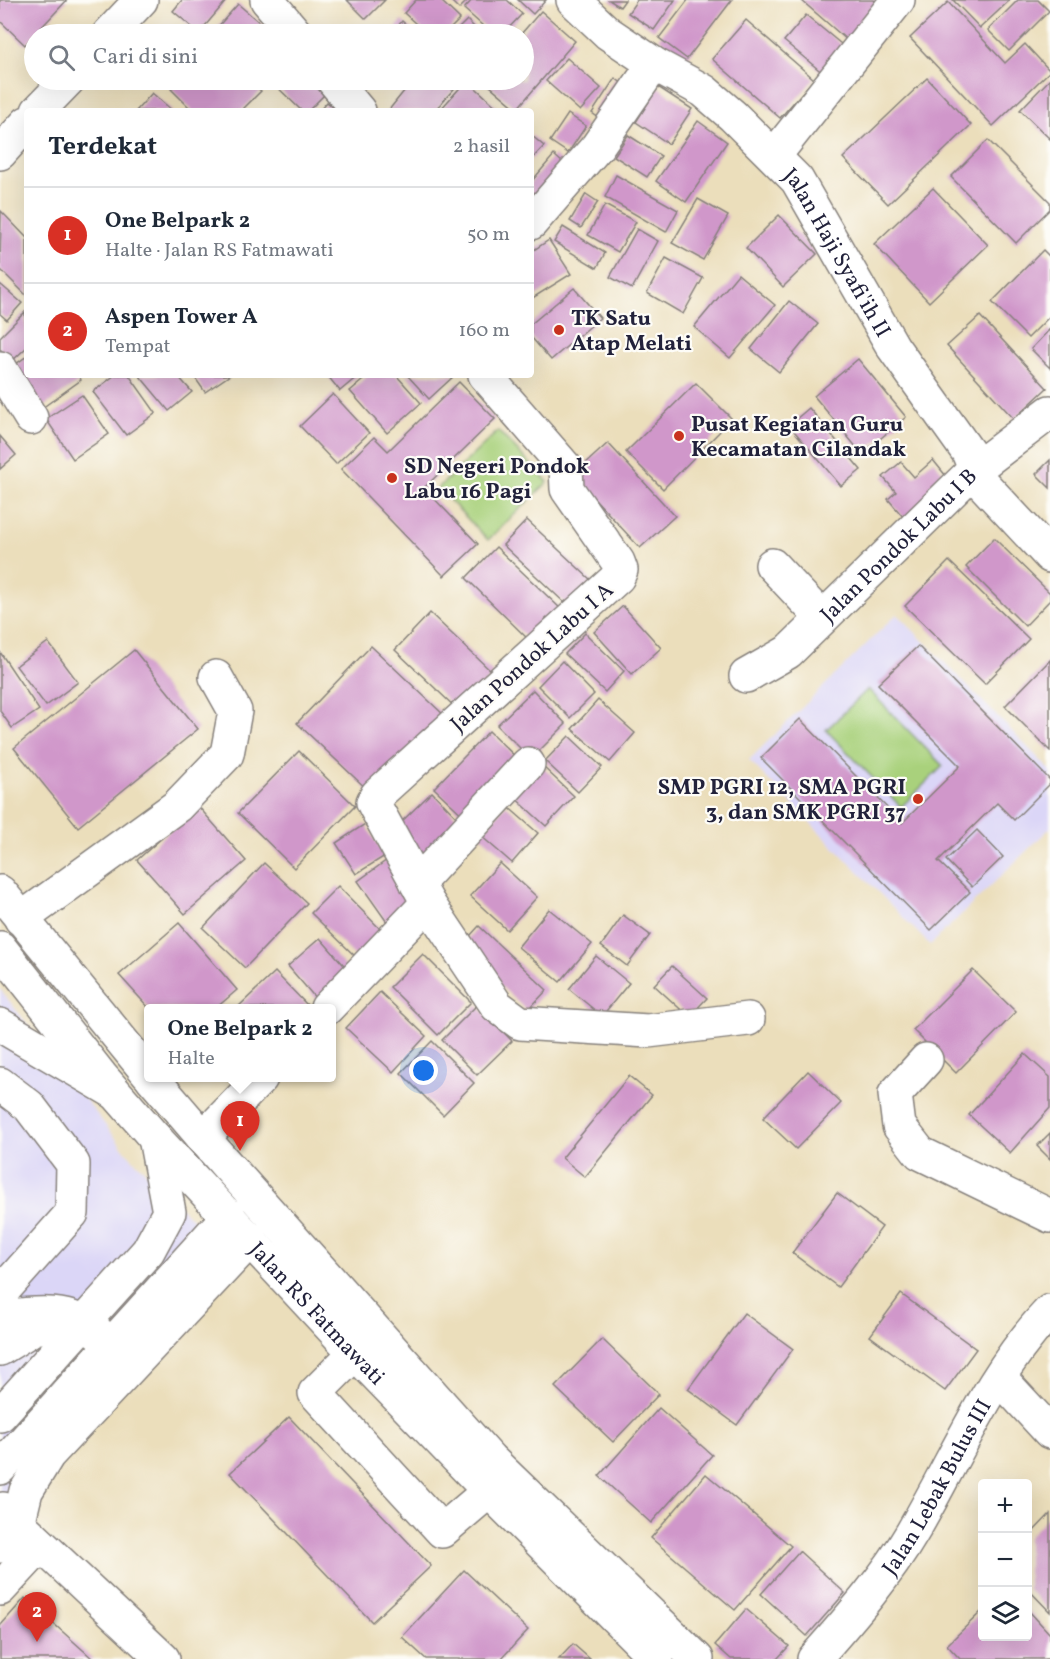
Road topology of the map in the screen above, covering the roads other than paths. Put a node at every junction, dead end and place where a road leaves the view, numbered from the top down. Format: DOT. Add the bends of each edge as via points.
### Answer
graph roads {
  1 [pos="141,0"];
  2 [pos="267,0"];
  3 [pos="573,0"];
  4 [pos="898,0"];
  5 [pos="118,24"];
  6 [pos="287,24"];
  7 [pos="654,64"];
  8 [pos="59,90"];
  9 [pos="341,90"];
  10 [pos="43,108"];
  11 [pos="356,108"];
  12 [pos="24,129"];
  13 [pos="0,153"];
  14 [pos="774,156"];
  15 [pos="534,220"];
  16 [pos="0,368"];
  17 [pos="488,378"];
  18 [pos="1050,412"];
  19 [pos="31,418"];
  20 [pos="974,470"];
  21 [pos="1050,556"];
  22 [pos="772,565"];
  23 [pos="822,618"];
  24 [pos="216,676"];
  25 [pos="746,676"];
  26 [pos="528,764"];
  27 [pos="0,892"];
  28 [pos="423,893"];
  29 [pos="21,919"];
  30 [pos="0,948"];
  31 [pos="330,1004"];
  32 [pos="748,1019"];
  33 [pos="0,1025"];
  34 [pos="926,1060"];
  35 [pos="144,1068"];
  36 [pos="156,1082"];
  37 [pos="256,1082"];
  38 [pos="0,1084"];
  39 [pos="116,1093"];
  40 [pos="155,1138"];
  41 [pos="203,1138"];
  42 [pos="229,1215"];
  43 [pos="1050,1216"];
  44 [pos="251,1239"];
  45 [pos="0,1294"];
  46 [pos="1050,1311"];
  47 [pos="0,1317"];
  48 [pos="84,1321"];
  49 [pos="111,1345"];
  50 [pos="0,1349"];
  51 [pos="356,1353"];
  52 [pos="1000,1378"];
  53 [pos="0,1415"];
  54 [pos="1050,1432"];
  55 [pos="0,1468"];
  56 [pos="489,1491"];
  57 [pos="15,1530"];
  58 [pos="0,1589"];
  59 [pos="164,1659"];
  60 [pos="657,1659"];
  61 [pos="697,1659"];
  62 [pos="814,1659"];
  1 -- 5 [label="street"];
  2 -- 6 [label="street"];
  3 -- 7 [label="street, Jalan Haji Syafi'ih II" via="608,33"];
  4 -- 14 [label="street"];
  7 -- 14 [label="street, Jalan Haji Syafi'ih II" via="704,91"];
  7 -- 15 [label="street" via="597,147"];
  8 -- 10 [label="street"];
  9 -- 11 [label="street"];
  12 -- 13 [label="street"];
  14 -- 20 [label="street, Jalan Haji Syafi'ih II" via="796,180 894,347 968,452"];
  16 -- 19 [label="street"];
  17 -- 28 [label="street, Jalan Pondok Labu I A" via="566,468 567,489 621,570 618,577 377,795 373,802"];
  18 -- 20 [label="street, Jalan Pondok Labu I B"];
  20 -- 21 [label="street, Jalan Haji Syafi'ih II" via="986,489"];
  20 -- 23 [label="street, Jalan Pondok Labu I B"];
  22 -- 23 [label="street"];
  23 -- 25 [label="street, Jalan Pondok Labu I B" via="788,652"];
  24 -- 29 [label="street" via="235,711 227,754 177,806"];
  26 -- 28 [label="street"];
  27 -- 29 [label="street"];
  28 -- 31 [label="street"];
  28 -- 32 [label="street" via="497,1006 520,1023 648,1031"];
  29 -- 35 [label="street"];
  30 -- 39 [label="street, Jalan RS Fatmawati"];
  33 -- 39 [label="street"];
  34 -- 43 [label="street" via="895,1094 899,1126 920,1153"];
  36 -- 41 [label="street, Jalan RS Fatmawati"];
  37 -- 41 [label="street"];
  38 -- 45 [label="street" via="29,1106 73,1164 72,1214"];
  39 -- 40 [label="street, Jalan RS Fatmawati"];
  40 -- 42 [label="street, Jalan RS Fatmawati"];
  40 -- 48 [label="street" via="169,1212 148,1251"];
  41 -- 61 [label="street, Jalan RS Fatmawati" via="490,1459"];
  42 -- 44 [label="street, Jalan RS Fatmawati"];
  42 -- 49 [label="street"];
  44 -- 51 [label="street, Jalan RS Fatmawati"];
  44 -- 57 [label="street" via="48,1455 26,1491"];
  46 -- 52 [label="street, Jalan Lebak Bulus III" via="1035,1326"];
  47 -- 48 [label="street" via="58,1313"];
  48 -- 49 [label="street"];
  48 -- 50 [label="street" via="34,1328"];
  48 -- 53 [label="street"];
  49 -- 55 [label="street"];
  51 -- 56 [label="street, Jalan RS Fatmawati"];
  51 -- 56 [label="street" via="315,1393 442,1531"];
  52 -- 54 [label="street"];
  52 -- 62 [label="street, Jalan Lebak Bulus III" via="911,1534 877,1585"];
  56 -- 60 [label="street, Jalan RS Fatmawati"];
  57 -- 58 [label="street"];
  57 -- 59 [label="street"];
}
